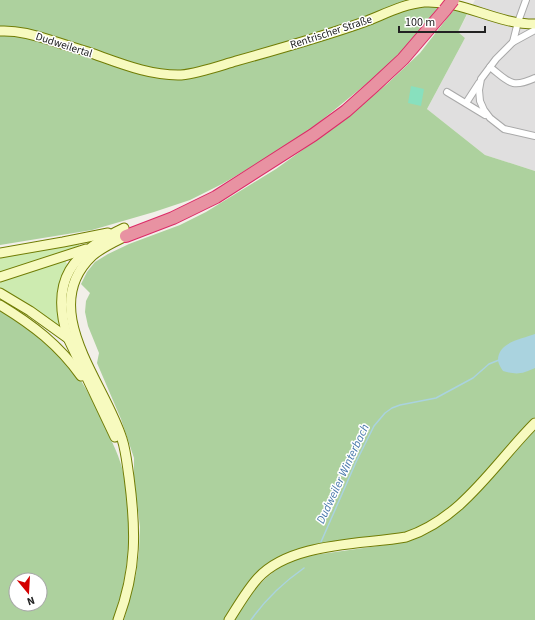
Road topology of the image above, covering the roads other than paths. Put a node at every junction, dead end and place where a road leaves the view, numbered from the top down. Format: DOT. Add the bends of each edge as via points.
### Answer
graph roads {
  1 [pos="526,0"];
  2 [pos="449,5"];
  3 [pos="518,22"];
  4 [pos="535,24"];
  5 [pos="535,30"];
  6 [pos="0,31"];
  7 [pos="513,42"];
  8 [pos="126,66"];
  9 [pos="490,67"];
  10 [pos="535,78"];
  11 [pos="482,80"];
  12 [pos="447,92"];
  13 [pos="466,103"];
  14 [pos="490,118"];
  15 [pos="535,136"];
  16 [pos="125,232"];
  17 [pos="88,248"];
  18 [pos="0,253"];
  19 [pos="0,277"];
  20 [pos="0,293"];
  21 [pos="0,305"];
  22 [pos="68,338"];
  23 [pos="84,356"];
  24 [pos="92,390"];
  25 [pos="535,423"];
  26 [pos="129,476"];
  27 [pos="118,620"];
  28 [pos="229,620"];
  1 -- 3 [label="street"];
  2 -- 16 [label="highway" via="402,59 346,111 313,135 230,187"];
  3 -- 4 [label="main road, Rentrischer Straße"];
  3 -- 7 [label="street"];
  3 -- 8 [label="main road, Rentrischer Straße" via="460,4 424,2 265,53 189,74 168,74"];
  5 -- 7 [label="street"];
  6 -- 8 [label="main road, Dudweilertal" via="41,37"];
  7 -- 9 [label="street"];
  9 -- 10 [label="street" via="512,84 523,84"];
  9 -- 11 [label="street"];
  11 -- 13 [label="street"];
  11 -- 14 [label="street" via="479,90 480,101"];
  12 -- 13 [label="street"];
  13 -- 14 [label="street"];
  14 -- 15 [label="street" via="504,129"];
  16 -- 17 [label="main road" via="107,236"];
  16 -- 18 [label="main road"];
  16 -- 23 [label="main road" via="92,256 72,287 71,315"];
  17 -- 19 [label="main road"];
  17 -- 22 [label="main road" via="73,265 62,290 61,307"];
  20 -- 22 [label="main road"];
  21 -- 24 [label="main road" via="33,326 63,352"];
  22 -- 23 [label="main road"];
  22 -- 24 [label="main road"];
  23 -- 26 [label="main road" via="122,438"];
  24 -- 26 [label="main road" via="112,428"];
  25 -- 28 [label="main road" via="467,498 432,525 406,537 312,550 281,560 259,577"];
  26 -- 27 [label="main road" via="134,544 129,582"];
}
